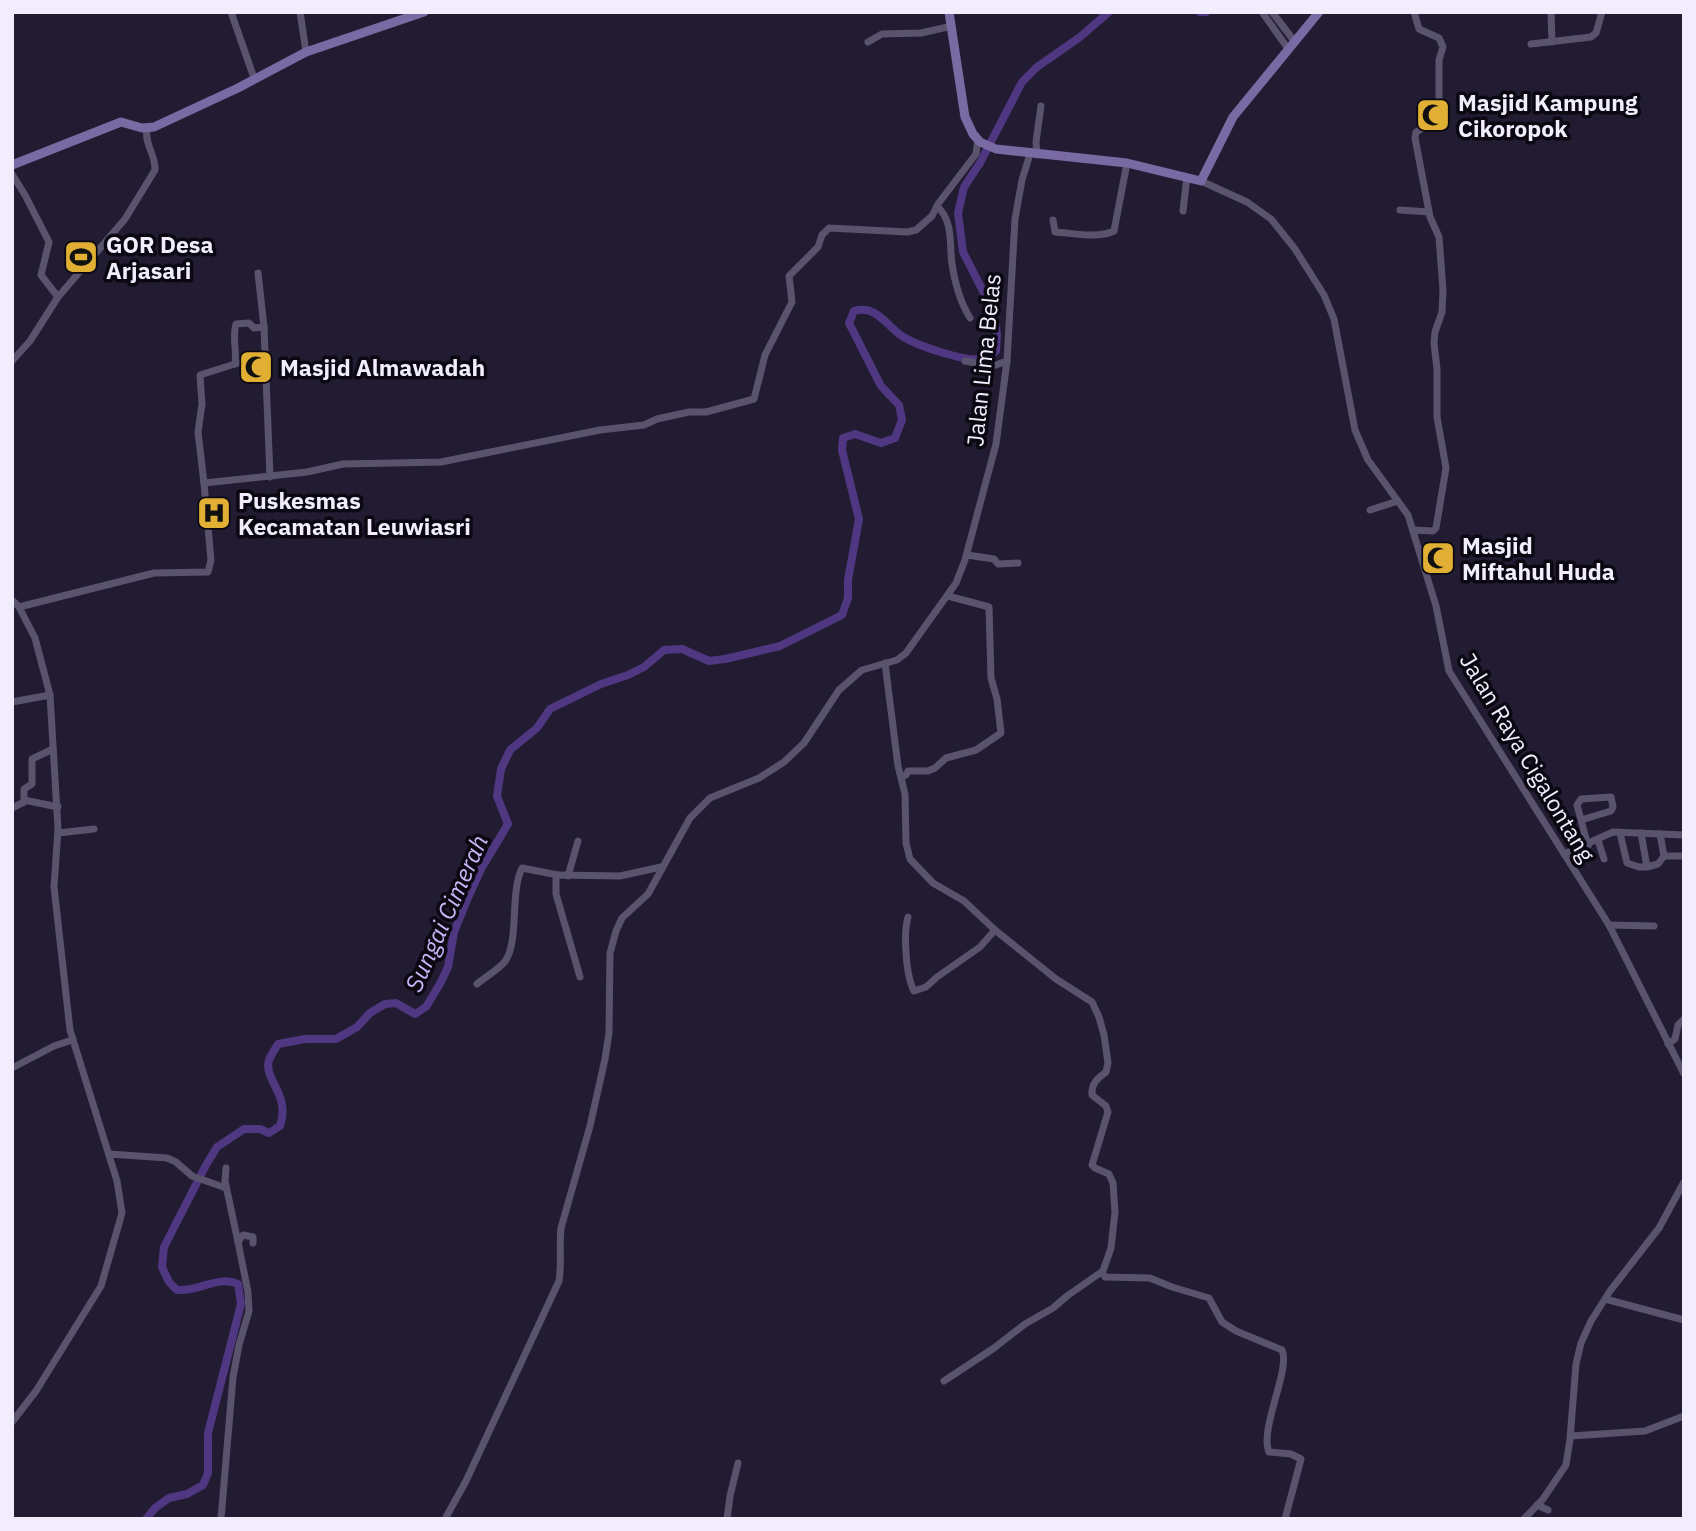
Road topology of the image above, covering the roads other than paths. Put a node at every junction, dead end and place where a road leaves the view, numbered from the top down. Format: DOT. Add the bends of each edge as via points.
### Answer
graph roads {
  1 [pos="231,12"];
  2 [pos="300,12"];
  3 [pos="424,12"];
  4 [pos="948,12"];
  5 [pos="1262,12"];
  6 [pos="1272,12"];
  7 [pos="1320,12"];
  8 [pos="1413,12"];
  9 [pos="1550,12"];
  10 [pos="1602,12"];
  11 [pos="952,26"];
  12 [pos="868,42"];
  13 [pos="1552,42"];
  14 [pos="1531,44"];
  15 [pos="1292,46"];
  16 [pos="306,52"];
  17 [pos="254,78"];
  18 [pos="1041,106"];
  19 [pos="147,129"];
  20 [pos="979,140"];
  21 [pos="1034,154"];
  22 [pos="1127,163"];
  23 [pos="12,165"];
  24 [pos="12,174"];
  25 [pos="1187,177"];
  26 [pos="1201,181"];
  27 [pos="937,206"];
  28 [pos="1182,211"];
  29 [pos="1399,211"];
  30 [pos="1429,212"];
  31 [pos="1053,219"];
  32 [pos="258,273"];
  33 [pos="58,297"];
  34 [pos="970,318"];
  35 [pos="264,327"];
  36 [pos="264,355"];
  37 [pos="1007,360"];
  38 [pos="12,361"];
  39 [pos="965,361"];
  40 [pos="235,363"];
  41 [pos="270,477"];
  42 [pos="204,483"];
  43 [pos="1400,504"];
  44 [pos="1370,510"];
  45 [pos="1413,530"];
  46 [pos="967,555"];
  47 [pos="1018,563"];
  48 [pos="948,596"];
  49 [pos="12,600"];
  50 [pos="19,607"];
  51 [pos="885,663"];
  52 [pos="50,695"];
  53 [pos="12,702"];
  54 [pos="53,749"];
  55 [pos="901,777"];
  56 [pos="24,800"];
  57 [pos="58,807"];
  58 [pos="12,808"];
  59 [pos="1581,820"];
  60 [pos="94,829"];
  61 [pos="58,833"];
  62 [pos="1620,833"];
  63 [pos="1641,833"];
  64 [pos="1660,834"];
  65 [pos="1684,835"];
  66 [pos="1598,840"];
  67 [pos="578,841"];
  68 [pos="1588,846"];
  69 [pos="1564,855"];
  70 [pos="1664,856"];
  71 [pos="1684,856"];
  72 [pos="1604,859"];
  73 [pos="662,867"];
  74 [pos="1647,867"];
  75 [pos="558,875"];
  76 [pos="568,876"];
  77 [pos="908,917"];
  78 [pos="1609,925"];
  79 [pos="1654,926"];
  80 [pos="995,930"];
  81 [pos="580,977"];
  82 [pos="477,984"];
  83 [pos="1684,1019"];
  84 [pos="72,1040"];
  85 [pos="1668,1044"];
  86 [pos="12,1068"];
  87 [pos="1684,1074"];
  88 [pos="109,1154"];
  89 [pos="226,1168"];
  90 [pos="1684,1182"];
  91 [pos="226,1188"];
  92 [pos="238,1242"];
  93 [pos="253,1243"];
  94 [pos="1102,1272"];
  95 [pos="1605,1299"];
  96 [pos="1684,1320"];
  97 [pos="944,1381"];
  98 [pos="1684,1416"];
  99 [pos="12,1422"];
  100 [pos="1570,1436"];
  101 [pos="737,1463"];
  102 [pos="1537,1505"];
  103 [pos="1548,1510"];
  104 [pos="221,1519"];
  105 [pos="445,1519"];
  106 [pos="727,1519"];
  107 [pos="1285,1519"];
  108 [pos="1524,1519"];
  1 -- 17 [label="street"];
  2 -- 16 [label="street"];
  3 -- 16 [label="main road"];
  4 -- 11 [label="main road"];
  5 -- 15 [label="street"];
  6 -- 15 [label="street"];
  7 -- 15 [label="main road"];
  8 -- 30 [label="street" via="1419,29 1440,38 1443,47 1439,119 1416,132 1415,138"];
  9 -- 13 [label="street"];
  10 -- 13 [label="street" via="1591,37"];
  11 -- 12 [label="street" via="882,34"];
  11 -- 20 [label="main road" via="963,107 968,127"];
  13 -- 14 [label="street"];
  15 -- 26 [label="main road" via="1233,117"];
  16 -- 17 [label="main road"];
  17 -- 19 [label="main road"];
  18 -- 21 [label="street, Jalan Lima Belas"];
  19 -- 23 [label="main road" via="121,122"];
  19 -- 33 [label="street" via="155,170 125,219"];
  20 -- 21 [label="main road" via="996,149"];
  20 -- 27 [label="street" via="976,154"];
  21 -- 22 [label="main road"];
  21 -- 37 [label="street, Jalan Lima Belas" via="1021,180 1015,219"];
  22 -- 25 [label="main road"];
  22 -- 31 [label="street" via="1114,230 1108,234 1055,232"];
  24 -- 33 [label="street" via="48,242 41,275"];
  25 -- 26 [label="main road"];
  25 -- 28 [label="street"];
  26 -- 43 [label="street, Jalan Raya Cigalontang" via="1271,219 1314,277 1334,319 1360,444"];
  27 -- 34 [label="street" via="949,226 954,273"];
  27 -- 41 [label="street" via="910,232 825,231 818,247 789,276 792,302 765,355 754,399 644,425 441,462 343,464"];
  29 -- 30 [label="street"];
  30 -- 45 [label="street" via="1439,237 1443,290 1434,343 1437,417 1446,468 1436,528"];
  32 -- 35 [label="street"];
  33 -- 38 [label="street"];
  35 -- 36 [label="street"];
  35 -- 40 [label="street" via="236,324"];
  36 -- 40 [label="street"];
  36 -- 41 [label="street"];
  37 -- 39 [label="street" via="993,366"];
  37 -- 46 [label="street, Jalan Lima Belas" via="996,444"];
  40 -- 42 [label="street" via="200,375 198,432"];
  41 -- 42 [label="street"];
  42 -- 50 [label="street" via="211,560 208,572 154,573"];
  43 -- 44 [label="street"];
  43 -- 45 [label="street, Jalan Raya Cigalontang"];
  45 -- 69 [label="street, Jalan Raya Cigalontang" via="1450,671"];
  46 -- 47 [label="street" via="994,559 998,564"];
  46 -- 48 [label="street, Jalan Lima Belas"];
  48 -- 51 [label="street, Jalan Lima Belas" via="906,653"];
  48 -- 55 [label="street" via="989,607 991,678 1001,733 976,750 946,758 928,771 908,771"];
  49 -- 50 [label="street"];
  50 -- 52 [label="street" via="35,638"];
  51 -- 55 [label="street"];
  51 -- 73 [label="street, Jalan Lima Belas" via="862,670 839,690 804,743 784,762 710,798 690,818"];
  52 -- 53 [label="street"];
  52 -- 54 [label="street"];
  54 -- 56 [label="street" via="32,759 32,783 24,789"];
  54 -- 57 [label="street"];
  55 -- 80 [label="street" via="910,859 933,883 964,901"];
  56 -- 57 [label="street"];
  56 -- 58 [label="street"];
  57 -- 61 [label="street"];
  59 -- 59 [label="street" via="1579,801 1611,797 1611,811"];
  59 -- 68 [label="street"];
  60 -- 61 [label="street"];
  61 -- 84 [label="street" via="54,887"];
  62 -- 63 [label="street"];
  62 -- 66 [label="street"];
  62 -- 74 [label="street" via="1627,863"];
  63 -- 64 [label="street"];
  63 -- 74 [label="street"];
  64 -- 65 [label="street"];
  64 -- 70 [label="street"];
  66 -- 68 [label="street"];
  66 -- 72 [label="street"];
  67 -- 76 [label="street"];
  68 -- 69 [label="street"];
  69 -- 78 [label="street, Jalan Raya Cigalontang"];
  70 -- 71 [label="street"];
  70 -- 74 [label="street"];
  73 -- 76 [label="street" via="620,876"];
  73 -- 105 [label="street, Jalan Lima Belas" via="648,894 615,931 605,1059 561,1228 559,1281"];
  75 -- 76 [label="street"];
  75 -- 81 [label="street" via="556,894"];
  75 -- 82 [label="street" via="522,868 507,959"];
  77 -- 80 [label="street" via="906,948 914,991 980,947"];
  78 -- 79 [label="street"];
  78 -- 85 [label="street, Jalan Raya Cigalontang"];
  80 -- 94 [label="street" via="1092,1002 1099,1017 1108,1067 1096,1079 1092,1095 1108,1112 1092,1161 1111,1177 1115,1209 1111,1248"];
  83 -- 85 [label="street"];
  84 -- 86 [label="street"];
  84 -- 88 [label="street"];
  85 -- 87 [label="street, Jalan Raya Cigalontang"];
  88 -- 91 [label="street" via="167,1158 192,1176"];
  88 -- 99 [label="street" via="122,1213 103,1280"];
  89 -- 91 [label="street"];
  90 -- 95 [label="street" via="1659,1228"];
  91 -- 92 [label="street"];
  92 -- 93 [label="street" via="248,1235"];
  92 -- 104 [label="street" via="249,1311 233,1377"];
  94 -- 97 [label="street"];
  94 -- 107 [label="street" via="1111,1279 1150,1278 1209,1298 1222,1322 1284,1353 1267,1447 1269,1452 1301,1459"];
  95 -- 96 [label="street"];
  95 -- 100 [label="street" via="1581,1343"];
  98 -- 100 [label="street" via="1645,1430"];
  100 -- 102 [label="street" via="1564,1470"];
  101 -- 106 [label="street"];
  102 -- 103 [label="street"];
  102 -- 108 [label="street"];
}
